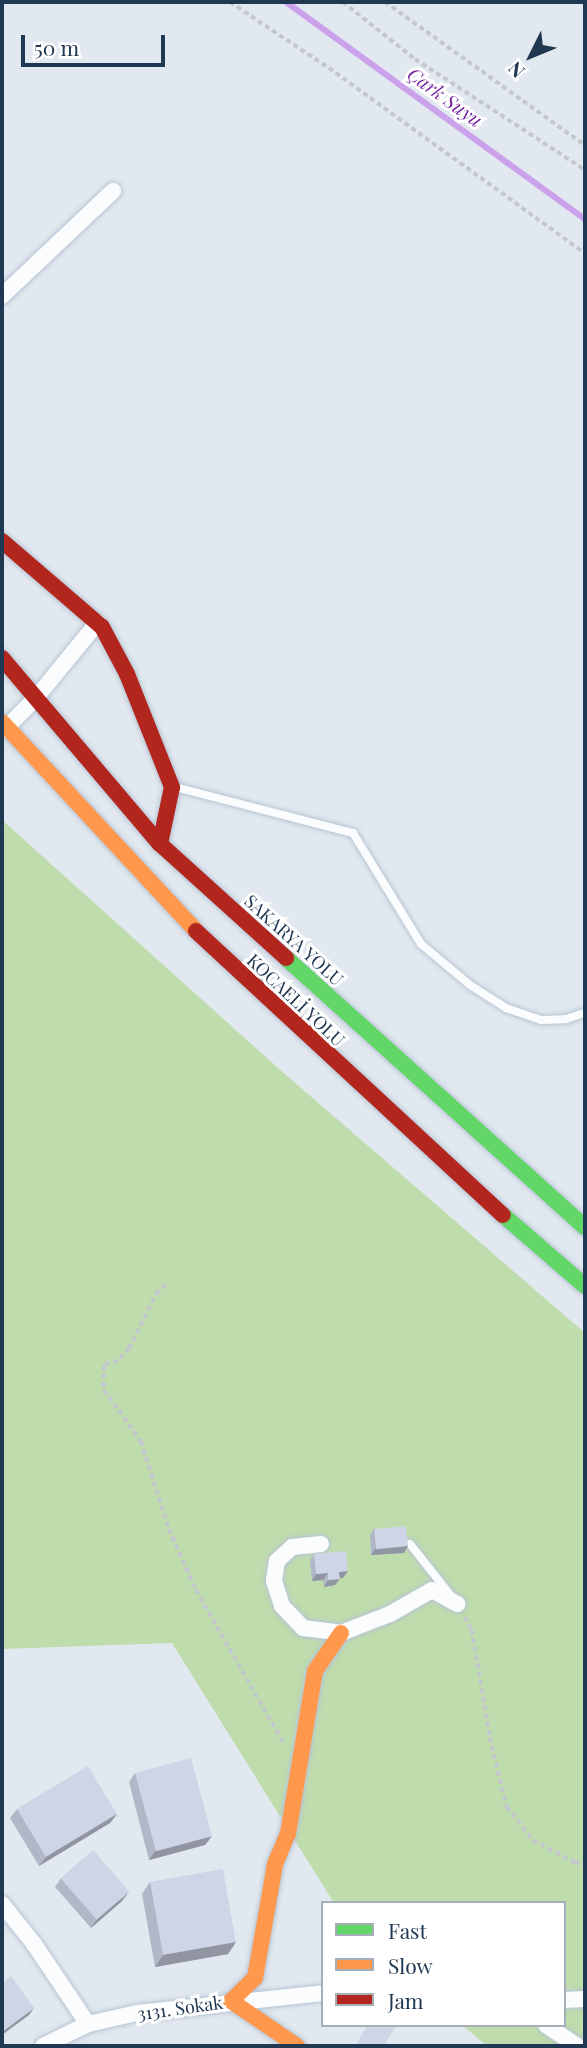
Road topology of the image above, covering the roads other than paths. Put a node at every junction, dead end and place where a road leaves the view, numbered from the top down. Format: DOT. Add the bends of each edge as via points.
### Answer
graph roads {
  1 [pos="113,191"];
  2 [pos="2,296"];
  3 [pos="2,541"];
  4 [pos="98,622"];
  5 [pos="2,658"];
  6 [pos="35,699"];
  7 [pos="4,727"];
  8 [pos="172,787"];
  9 [pos="160,844"];
  10 [pos="585,1013"];
  11 [pos="585,1227"];
  12 [pos="585,1286"];
  13 [pos="321,1544"];
  14 [pos="410,1544"];
  15 [pos="457,1604"];
  16 [pos="341,1633"];
  17 [pos="2,1904"];
  18 [pos="321,1993"];
  19 [pos="585,1999"];
  20 [pos="566,2000"];
  21 [pos="231,2001"];
  22 [pos="88,2024"];
  23 [pos="549,2027"];
  24 [pos="43,2046"];
  25 [pos="297,2046"];
  26 [pos="578,2046"];
  1 -- 2 [label="street"];
  3 -- 4 [label="main road"];
  4 -- 6 [label="street"];
  4 -- 8 [label="main road" via="127,674"];
  5 -- 6 [label="main road, SAKARYA YOLU"];
  6 -- 7 [label="street"];
  6 -- 9 [label="main road, SAKARYA YOLU"];
  7 -- 12 [label="main road, KOCAELİ YOLU" via="206,942 457,1176"];
  8 -- 9 [label="main road"];
  8 -- 10 [label="lane" via="353,833 421,944 470,985 506,1007 541,1020"];
  9 -- 11 [label="main road, SAKARYA YOLU"];
  13 -- 16 [label="street" via="292,1547 277,1561 274,1581 282,1606 303,1628"];
  14 -- 15 [label="lane"];
  15 -- 16 [label="street" via="432,1590 390,1614"];
  16 -- 21 [label="main road" via="315,1671 288,1834 275,1864 255,1979"];
  17 -- 22 [label="street"];
  18 -- 21 [label="street, 3131. Sokak"];
  19 -- 20 [label="street"];
  21 -- 22 [label="street, 3131. Sokak"];
  21 -- 25 [label="main road"];
  22 -- 24 [label="street, 3131. Sokak"];
  23 -- 26 [label="street"];
}
